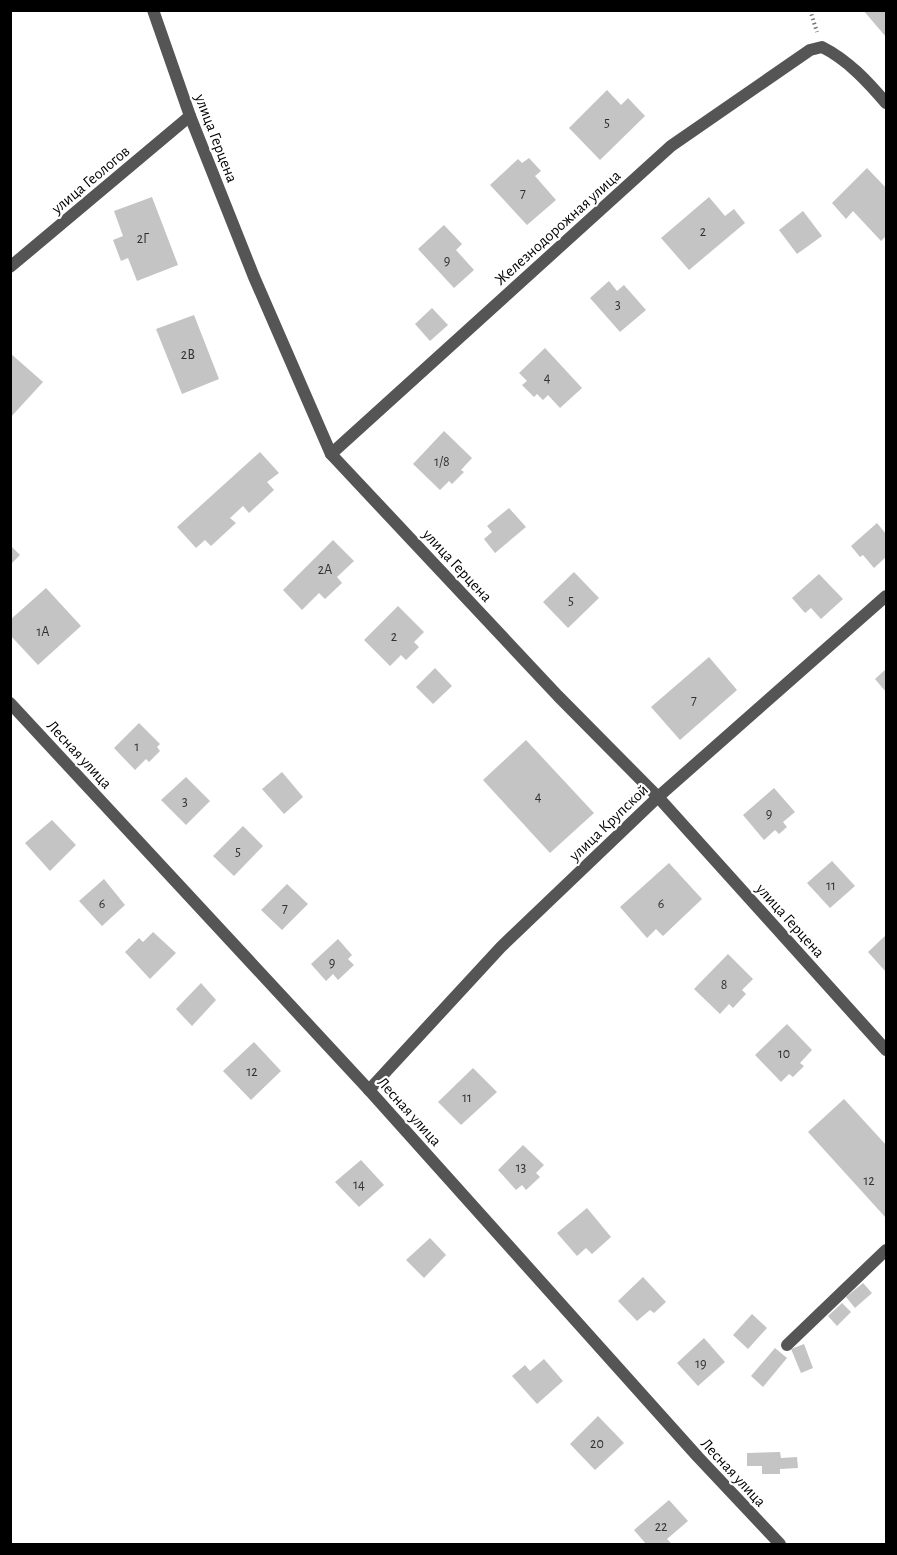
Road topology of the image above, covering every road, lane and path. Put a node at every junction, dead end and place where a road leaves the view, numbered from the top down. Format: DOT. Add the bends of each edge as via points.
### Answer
graph roads {
  1 [pos="153,10"];
  2 [pos="886,103"];
  3 [pos="190,116"];
  4 [pos="10,267"];
  5 [pos="331,454"];
  6 [pos="886,596"];
  7 [pos="10,703"];
  8 [pos="657,797"];
  9 [pos="886,1050"];
  10 [pos="369,1090"];
  11 [pos="886,1250"];
  12 [pos="787,1345"];
  13 [pos="780,1545"];
  1 -- 3 [label="street, улица Герцена"];
  2 -- 5 [label="street, Железнодорожная улица" via="834,53 822,47 810,50 671,146"];
  3 -- 4 [label="street, улица Геологов"];
  3 -- 5 [label="street, улица Герцена"];
  5 -- 8 [label="street, улица Герцена"];
  6 -- 8 [label="street, улица Крупской"];
  7 -- 10 [label="street, Лесная улица"];
  8 -- 9 [label="street, улица Герцена"];
  8 -- 10 [label="street, улица Крупской" via="501,947"];
  10 -- 13 [label="street, Лесная улица"];
  11 -- 12 [label="street"];
}
